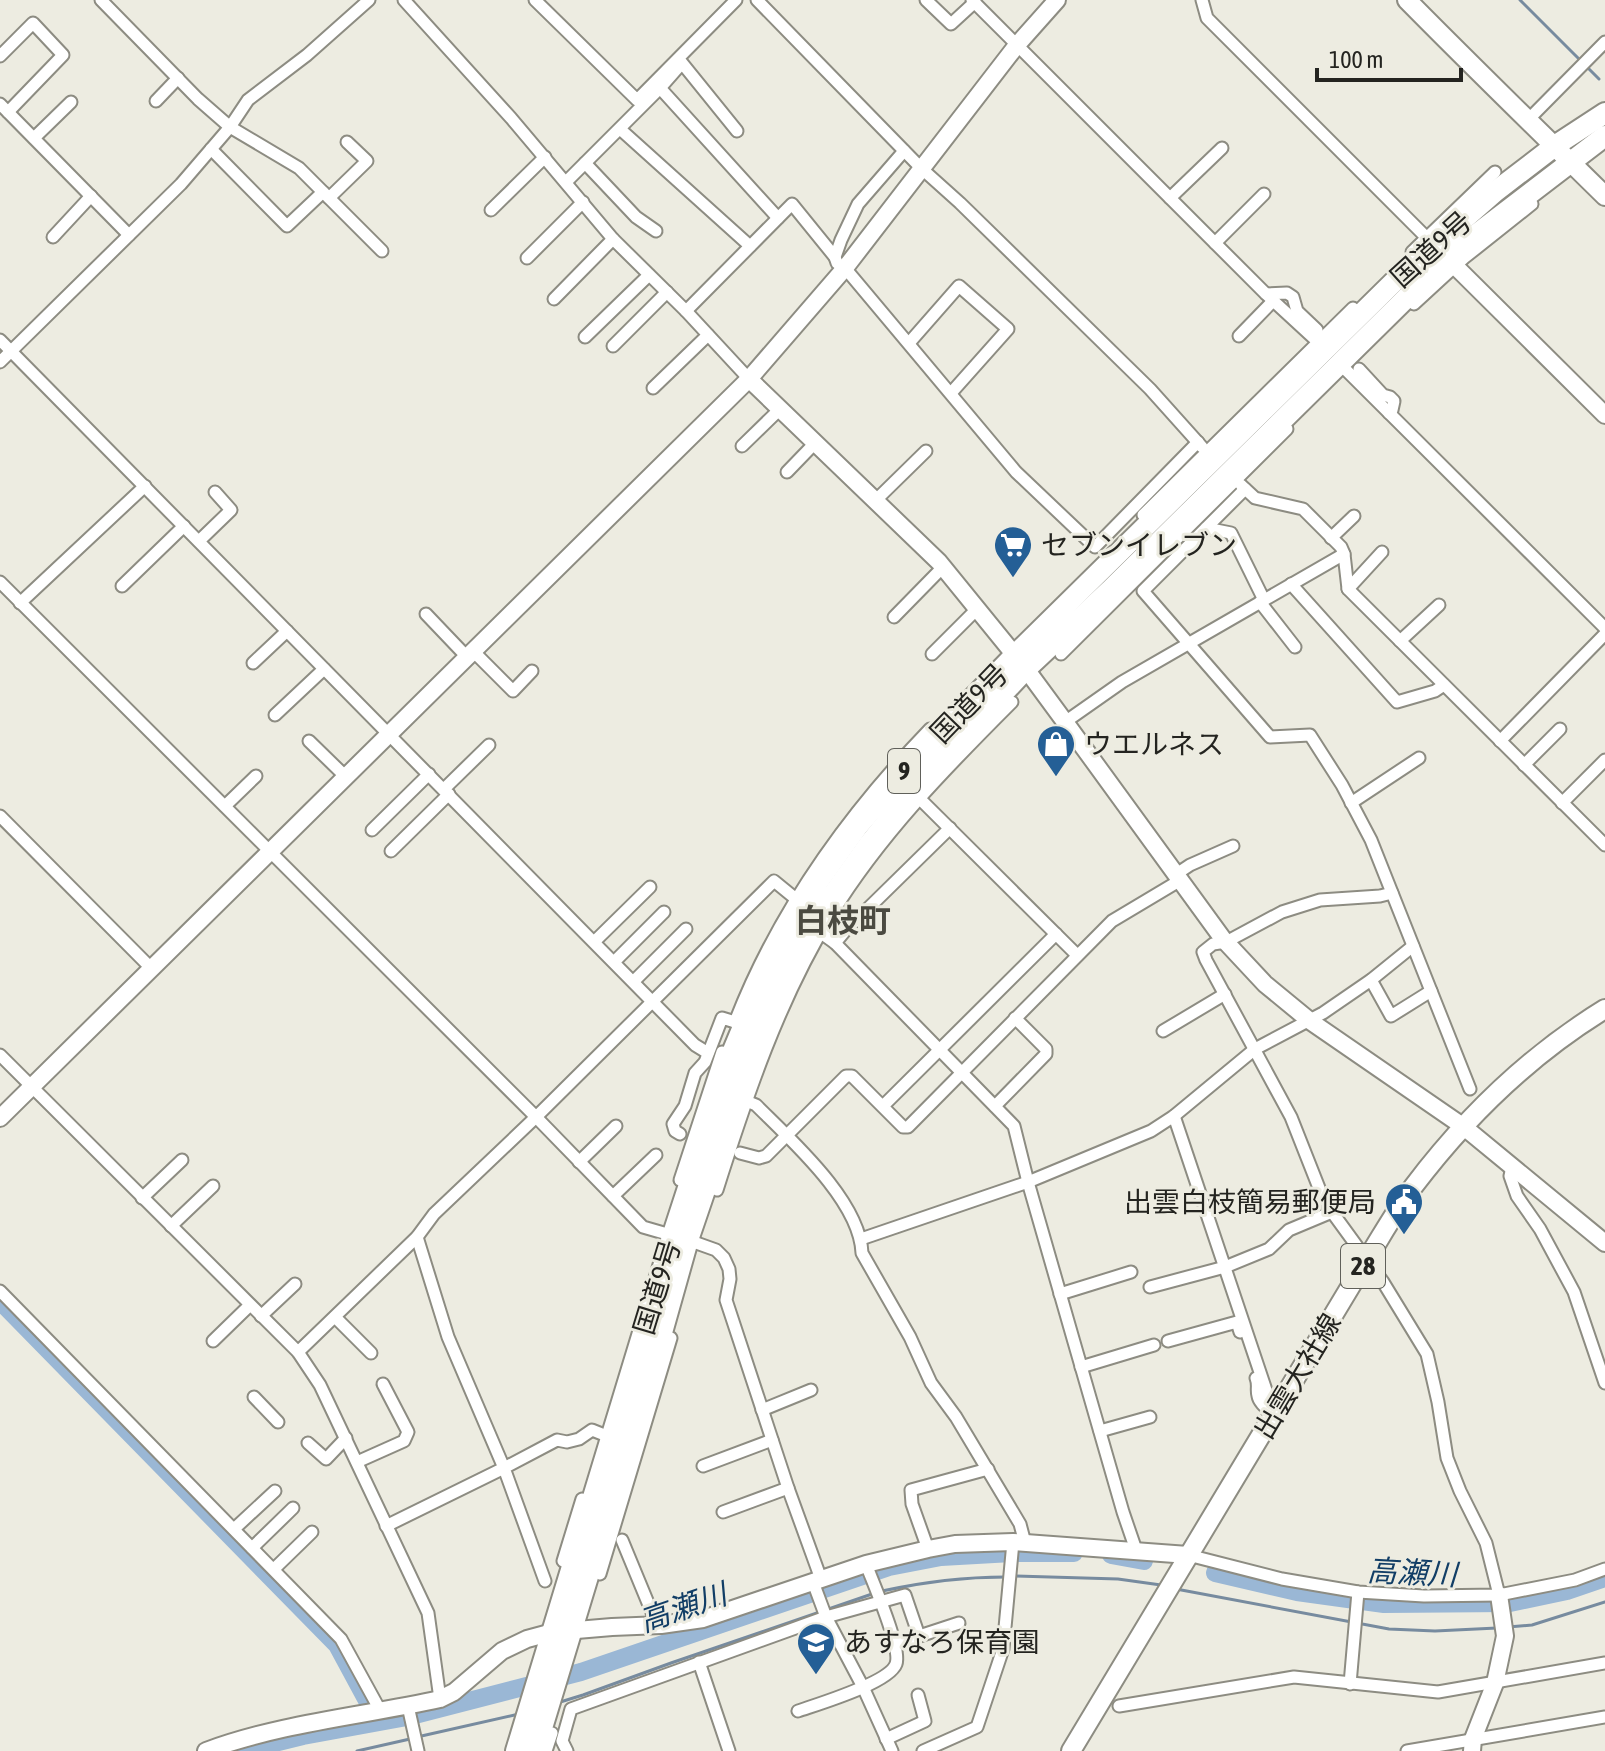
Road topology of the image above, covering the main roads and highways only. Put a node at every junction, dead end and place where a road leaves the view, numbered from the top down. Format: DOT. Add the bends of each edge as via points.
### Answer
graph roads {
  1 [pos="1407,0"];
  2 [pos="1605,113"];
  3 [pos="1605,136"];
  4 [pos="1556,145"];
  5 [pos="1571,162"];
  6 [pos="1605,196"];
  7 [pos="1020,662"];
  8 [pos="1605,1009"];
  9 [pos="680,1237"];
  10 [pos="597,1515"];
  11 [pos="540,1738"];
  12 [pos="510,1749"];
  13 [pos="1071,1751"];
  1 -- 4 [label="main road"];
  2 -- 4 [label="highway, 国道9号 / 9"];
  3 -- 5 [label="highway, 国道9号 / 9"];
  4 -- 5 [label="main road"];
  4 -- 7 [label="highway, 国道9号 / 9" via="1496,191 1308,359 1060,604"];
  5 -- 6 [label="main road"];
  5 -- 7 [label="highway, 国道9号 / 9" via="1534,198 1452,253 1118,590"];
  7 -- 9 [label="highway, 国道9号 / 9" via="980,727 916,786 854,874 831,897 800,948 748,1064 729,1135"];
  7 -- 9 [label="highway, 国道9号 / 9" via="928,737 818,882 758,991 732,1053 678,1197"];
  8 -- 13 [label="main road, 出雲大社線 / 28" via="1541,1054 1479,1109 1411,1190"];
  9 -- 10 [label="highway, 国道9号 / 9" via="630,1360"];
  9 -- 10 [label="highway, 国道9号 / 9" via="666,1343"];
  10 -- 11 [label="highway, 国道9号 / 9" via="554,1655"];
  11 -- 12 [label="highway, 国道9号 / 9"];
}
